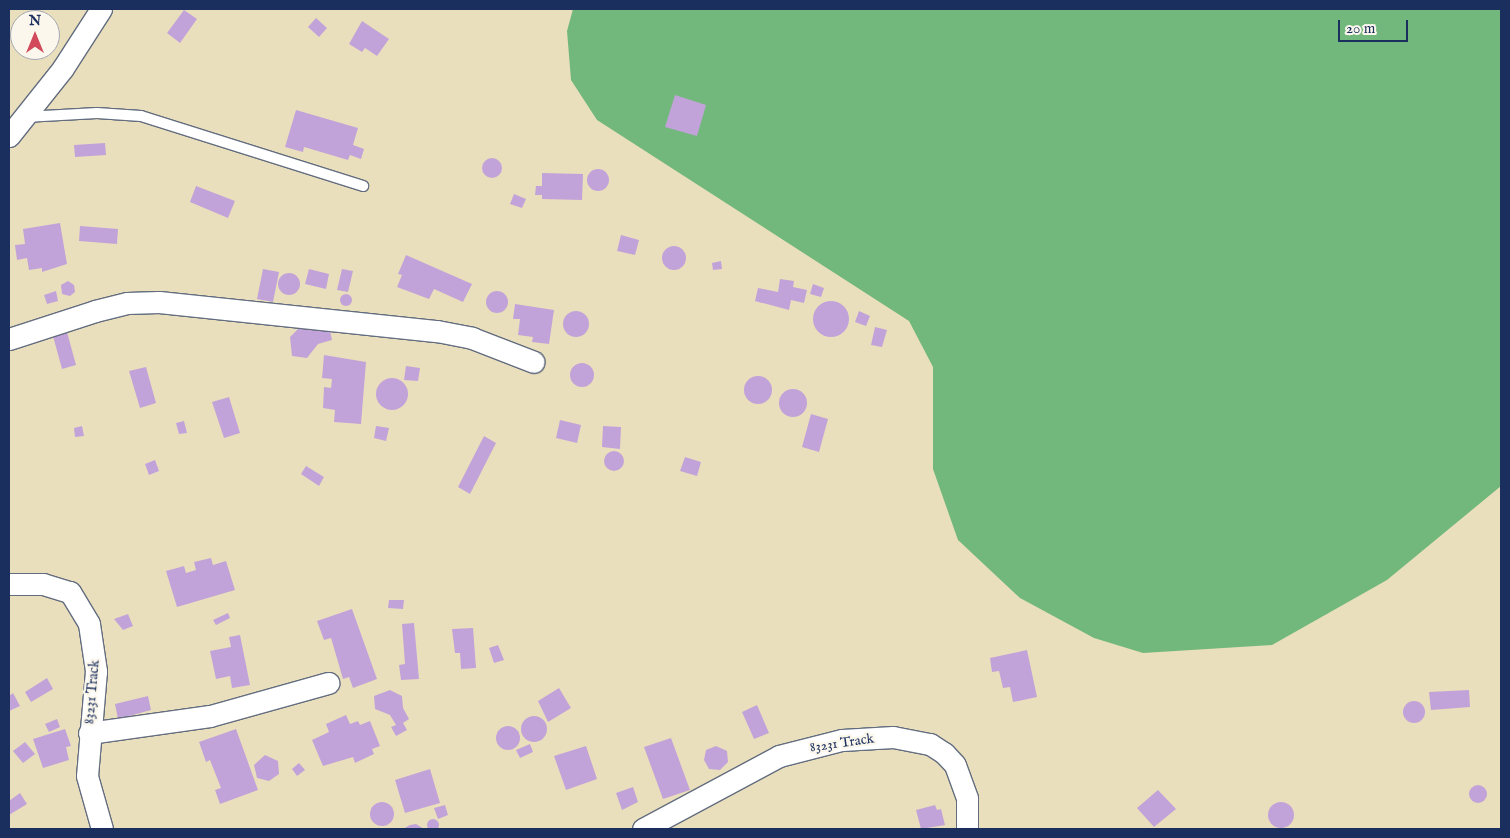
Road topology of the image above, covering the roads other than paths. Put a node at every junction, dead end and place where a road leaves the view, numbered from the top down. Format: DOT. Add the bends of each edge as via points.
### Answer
graph roads {
  1 [pos="101,9"];
  2 [pos="24,117"];
  3 [pos="9,136"];
  4 [pos="363,186"];
  5 [pos="9,339"];
  6 [pos="534,362"];
  7 [pos="9,584"];
  8 [pos="328,683"];
  9 [pos="89,733"];
  10 [pos="102,829"];
  11 [pos="643,829"];
  12 [pos="967,829"];
  1 -- 2 [label="street"];
  2 -- 3 [label="street"];
  2 -- 4 [label="lane" via="97,113 141,116"];
  5 -- 6 [label="street" via="127,303 194,304 437,331 472,338"];
  7 -- 9 [label="street, 83231 Track" via="43,584 62,588 77,599 84,611 94,638 96,670"];
  8 -- 9 [label="street" via="210,716"];
  9 -- 10 [label="street, 83231 Track" via="88,776"];
  11 -- 12 [label="street, 83231 Track" via="779,756 820,744 893,737 930,744 944,752 955,765 967,798"];
}
